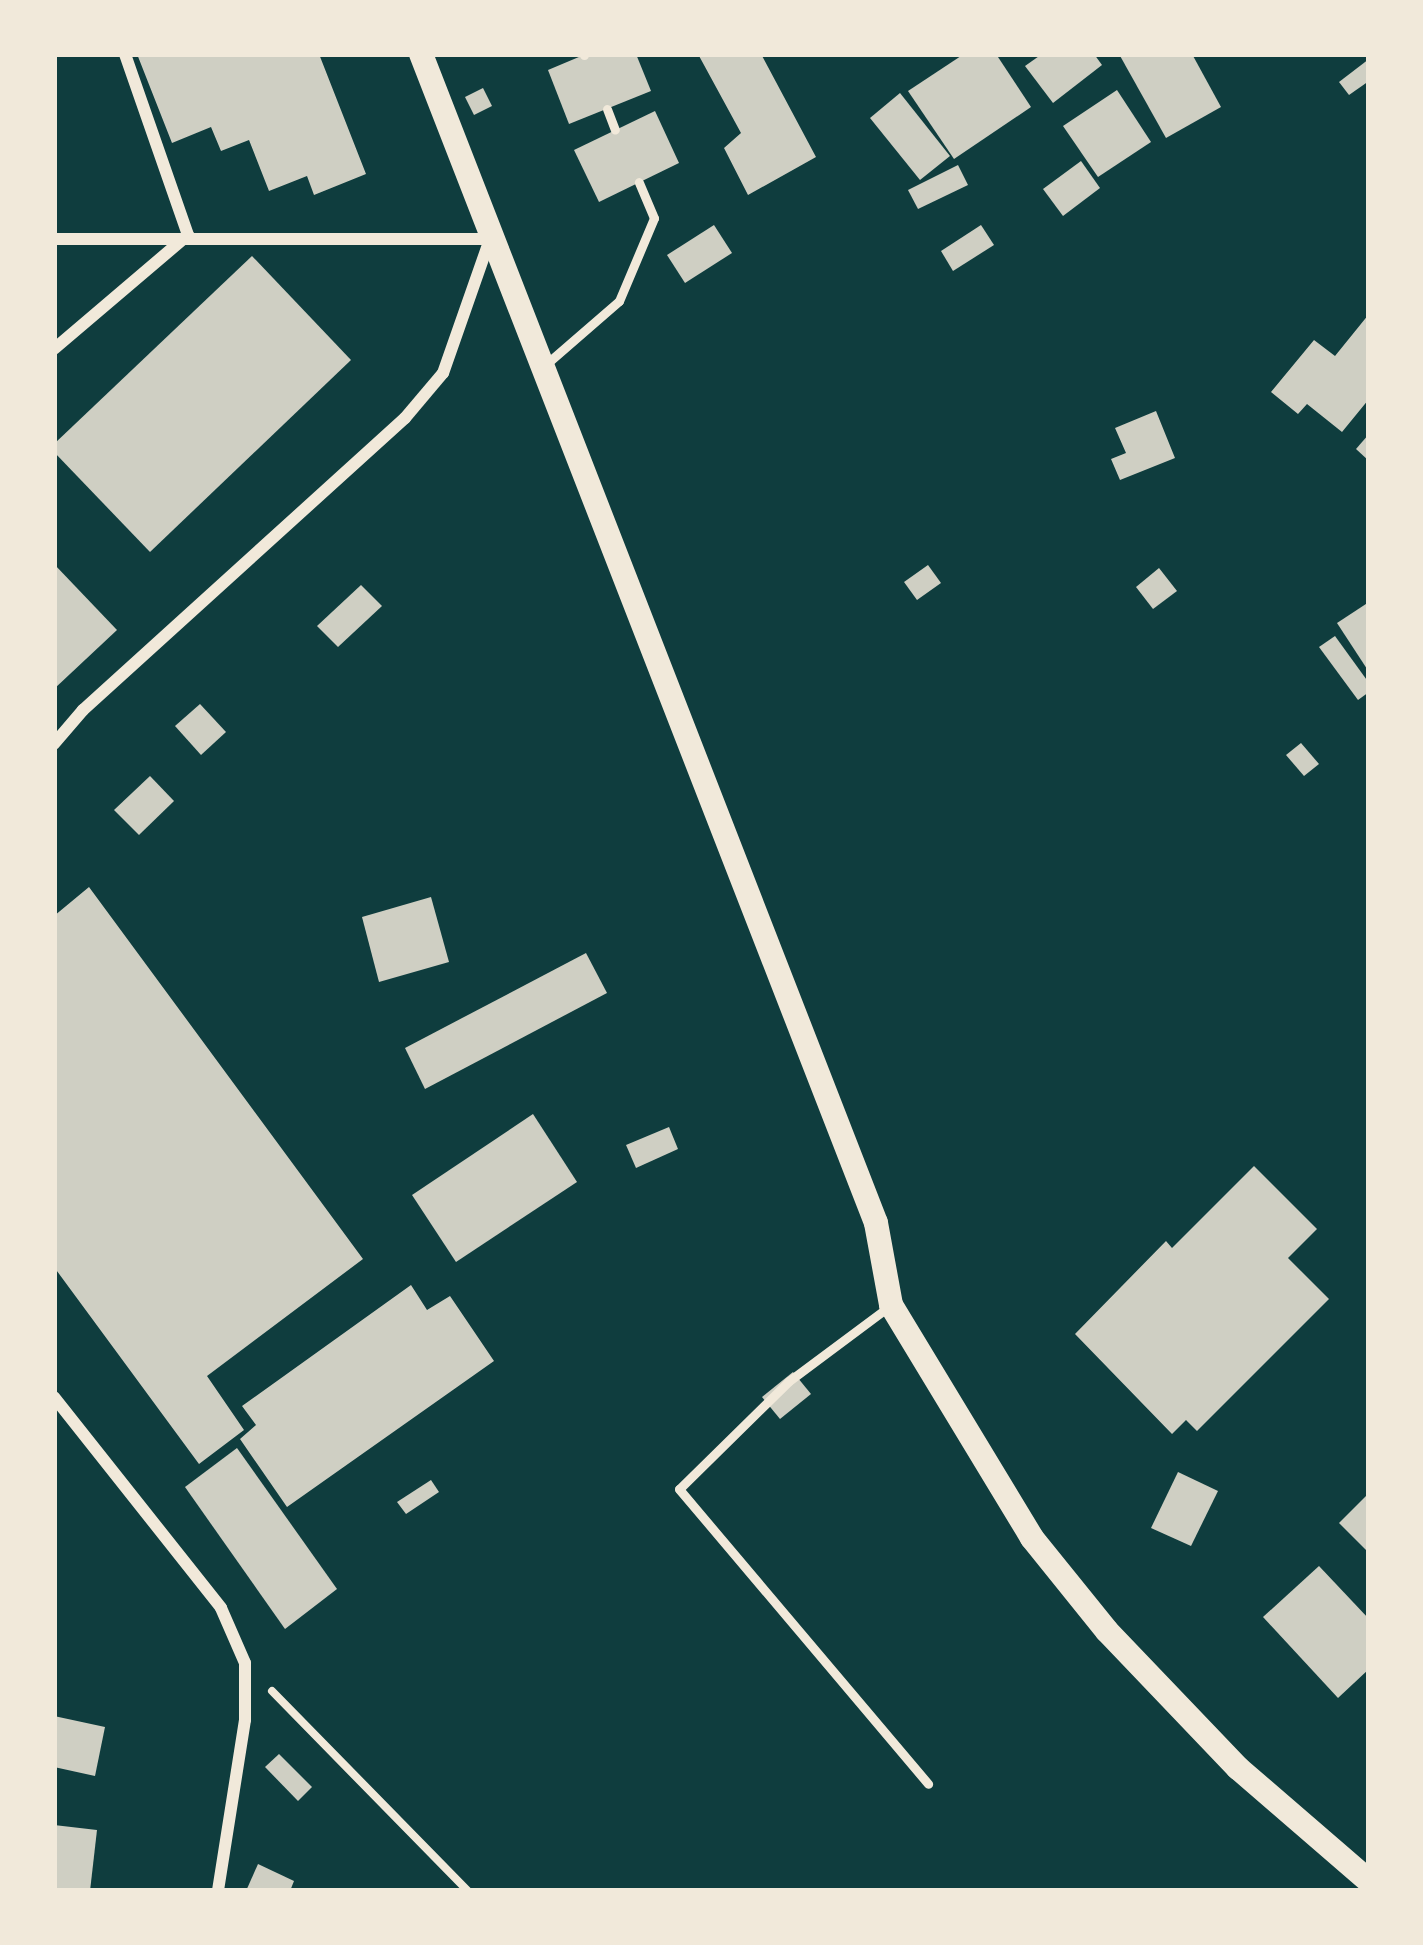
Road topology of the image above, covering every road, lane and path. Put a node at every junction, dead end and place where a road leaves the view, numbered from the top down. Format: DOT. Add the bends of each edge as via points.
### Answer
graph roads {
  1 [pos="125,54"];
  2 [pos="421,54"];
  3 [pos="607,109"];
  4 [pos="615,130"];
  5 [pos="639,182"];
  6 [pos="188,235"];
  7 [pos="54,239"];
  8 [pos="490,239"];
  9 [pos="54,349"];
  10 [pos="544,366"];
  11 [pos="54,744"];
  12 [pos="891,1305"];
  13 [pos="54,1397"];
  14 [pos="245,1663"];
  15 [pos="928,1784"];
  16 [pos="1369,1881"];
  17 [pos="218,1891"];
  18 [pos="468,1891"];
  1 -- 6 [label="street"];
  2 -- 8 [label="main road"];
  3 -- 4 [label="lane"];
  5 -- 10 [label="lane" via="654,218 620,301"];
  6 -- 7 [label="street"];
  6 -- 8 [label="street"];
  6 -- 9 [label="street"];
  8 -- 10 [label="main road"];
  8 -- 11 [label="street" via="443,373"];
  10 -- 12 [label="main road" via="876,1222"];
  12 -- 15 [label="lane" via="789,1381 679,1489"];
  12 -- 16 [label="main road" via="1032,1538 1107,1631 1238,1768"];
  13 -- 14 [label="street" via="220,1608"];
  14 -- 17 [label="street" via="245,1720"];
  14 -- 18 [label="path"];
}
